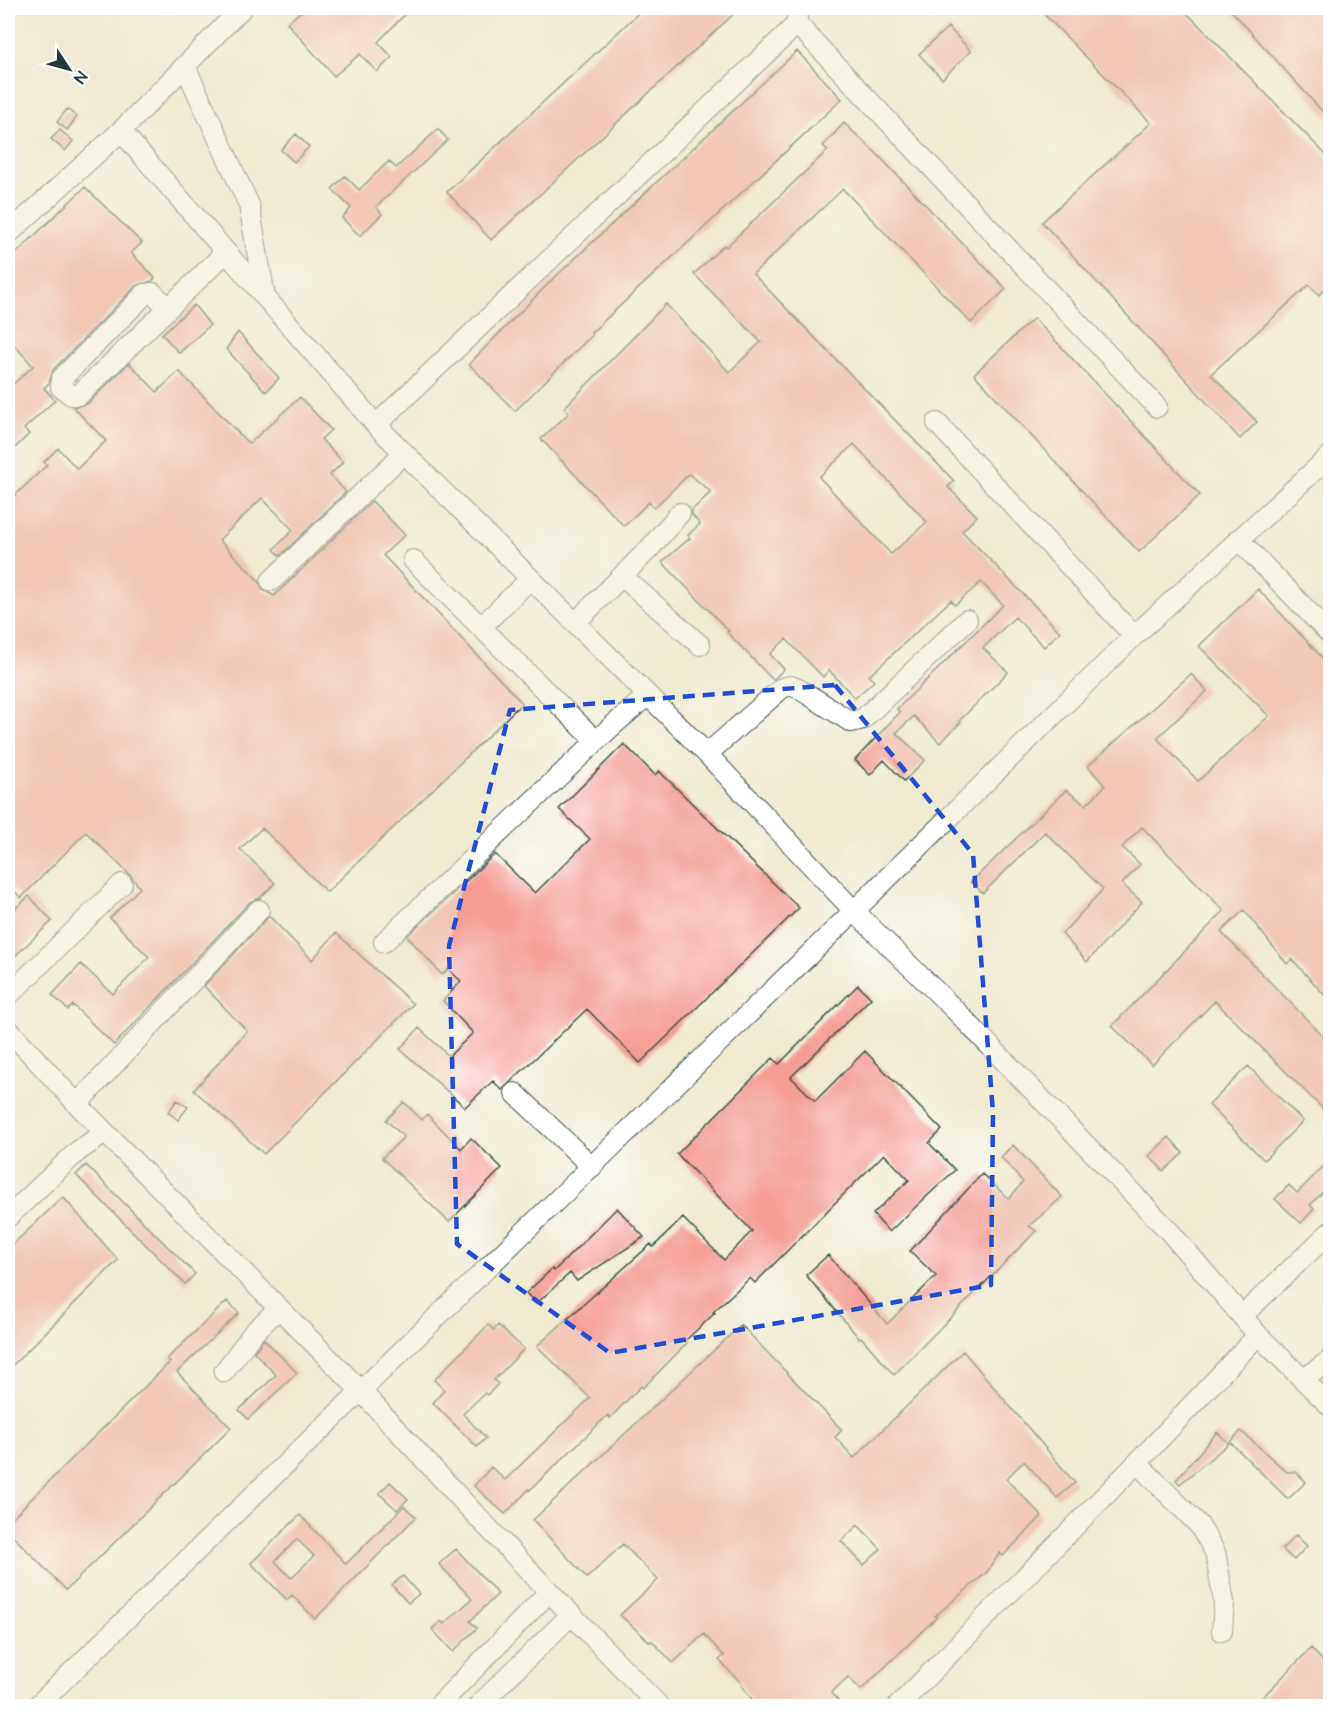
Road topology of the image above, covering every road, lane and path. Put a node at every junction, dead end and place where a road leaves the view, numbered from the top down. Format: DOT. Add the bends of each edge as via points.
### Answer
graph roads {
  1 [pos="242,8"];
  2 [pos="795,16"];
  3 [pos="185,66"];
  4 [pos="122,131"];
  5 [pos="8,234"];
  6 [pos="226,252"];
  7 [pos="266,297"];
  8 [pos="168,308"];
  9 [pos="1157,406"];
  10 [pos="937,423"];
  11 [pos="376,425"];
  12 [pos="404,453"];
  13 [pos="1330,456"];
  14 [pos="680,513"];
  15 [pos="1238,539"];
  16 [pos="413,560"];
  17 [pos="623,577"];
  18 [pos="530,579"];
  19 [pos="271,581"];
  20 [pos="967,620"];
  21 [pos="575,623"];
  22 [pos="481,627"];
  23 [pos="1330,634"];
  24 [pos="1134,636"];
  25 [pos="700,645"];
  26 [pos="647,696"];
  27 [pos="596,741"];
  28 [pos="707,754"];
  29 [pos="122,885"];
  30 [pos="259,910"];
  31 [pos="854,911"];
  32 [pos="384,942"];
  33 [pos="8,996"];
  34 [pos="8,1029"];
  35 [pos="515,1093"];
  36 [pos="77,1104"];
  37 [pos="105,1133"];
  38 [pos="592,1167"];
  39 [pos="8,1217"];
  40 [pos="1330,1232"];
  41 [pos="278,1309"];
  42 [pos="1242,1316"];
  43 [pos="1258,1335"];
  44 [pos="1330,1360"];
  45 [pos="224,1372"];
  46 [pos="1304,1379"];
  47 [pos="361,1391"];
  48 [pos="1330,1406"];
  49 [pos="1137,1463"];
  50 [pos="549,1592"];
  51 [pos="570,1616"];
  52 [pos="1222,1631"];
  53 [pos="36,1707"];
  54 [pos="438,1707"];
  55 [pos="478,1707"];
  56 [pos="658,1707"];
  57 [pos="897,1707"];
  1 -- 3 [label="street"];
  2 -- 9 [label="street"];
  2 -- 11 [label="street"];
  3 -- 4 [label="street"];
  3 -- 7 [label="street" via="249,205"];
  4 -- 5 [label="street"];
  4 -- 6 [label="street"];
  6 -- 7 [label="street"];
  6 -- 8 [label="street"];
  7 -- 11 [label="street"];
  8 -- 8 [label="street" via="79,394 71,395 61,387 62,378 145,294 153,293"];
  10 -- 24 [label="street"];
  11 -- 12 [label="street"];
  12 -- 18 [label="street"];
  12 -- 19 [label="street"];
  13 -- 15 [label="street"];
  14 -- 17 [label="street"];
  15 -- 23 [label="street"];
  15 -- 24 [label="street"];
  16 -- 22 [label="street"];
  17 -- 21 [label="street"];
  17 -- 25 [label="street"];
  18 -- 21 [label="street"];
  18 -- 22 [label="street"];
  20 -- 28 [label="street" via="863,719 851,722 800,688 782,688"];
  21 -- 26 [label="street"];
  22 -- 27 [label="street"];
  24 -- 31 [label="street"];
  26 -- 27 [label="street"];
  26 -- 28 [label="street"];
  27 -- 32 [label="street"];
  28 -- 31 [label="street"];
  29 -- 33 [label="street"];
  30 -- 36 [label="street"];
  31 -- 38 [label="street"];
  31 -- 42 [label="street" via="1169,1231"];
  34 -- 36 [label="street"];
  35 -- 38 [label="street"];
  36 -- 37 [label="street"];
  37 -- 39 [label="street" via="78,1150"];
  37 -- 41 [label="street"];
  38 -- 47 [label="street"];
  40 -- 42 [label="street"];
  41 -- 45 [label="street" via="253,1333"];
  41 -- 47 [label="street"];
  42 -- 43 [label="street"];
  43 -- 46 [label="street"];
  43 -- 49 [label="street"];
  44 -- 46 [label="street"];
  46 -- 48 [label="street"];
  47 -- 50 [label="street"];
  47 -- 53 [label="street"];
  49 -- 52 [label="street" via="1199,1525 1215,1552 1224,1602"];
  49 -- 57 [label="street"];
  50 -- 51 [label="street"];
  50 -- 54 [label="street"];
  51 -- 55 [label="street"];
  51 -- 56 [label="street"];
}
